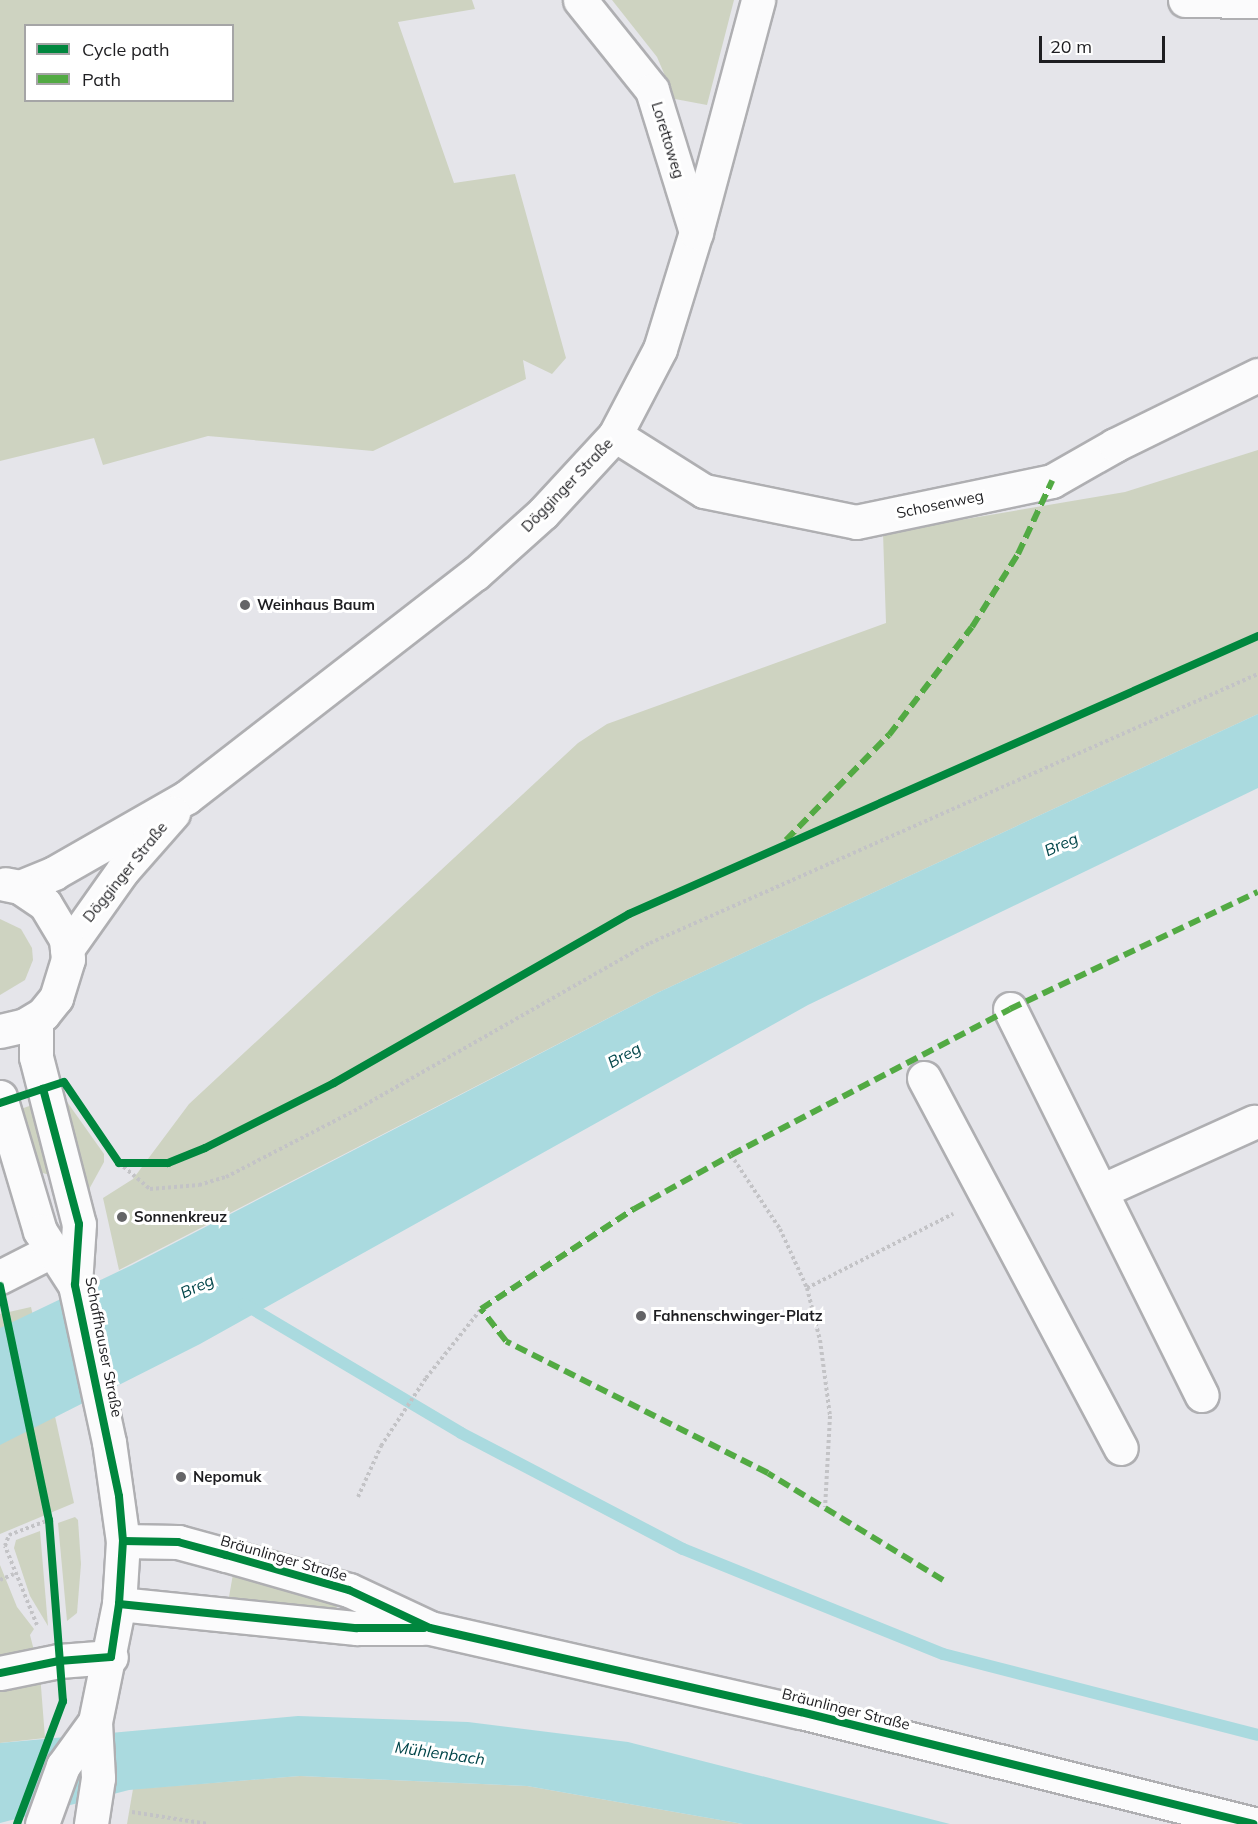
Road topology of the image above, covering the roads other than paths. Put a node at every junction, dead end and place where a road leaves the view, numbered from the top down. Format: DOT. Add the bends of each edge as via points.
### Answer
graph roads {
  1 [pos="580,0"];
  2 [pos="758,0"];
  3 [pos="1185,0"];
  4 [pos="1258,1"];
  5 [pos="696,232"];
  6 [pos="1258,375"];
  7 [pos="615,435"];
  8 [pos="188,797"];
  9 [pos="10,885"];
  10 [pos="67,949"];
  11 [pos="1010,1009"];
  12 [pos="36,1019"];
  13 [pos="0,1031"];
  14 [pos="924,1078"];
  15 [pos="0,1097"];
  16 [pos="1254,1122"];
  17 [pos="1101,1191"];
  18 [pos="52,1251"];
  19 [pos="0,1277"];
  20 [pos="75,1285"];
  21 [pos="1202,1395"];
  22 [pos="1121,1448"];
  23 [pos="123,1541"];
  24 [pos="119,1604"];
  25 [pos="430,1628"];
  26 [pos="111,1657"];
  27 [pos="0,1673"];
  28 [pos="98,1712"];
  29 [pos="42,1824"];
  30 [pos="92,1824"];
  31 [pos="1253,1824"];
  1 -- 5 [label="main road, Lorettoweg" via="652,90"];
  2 -- 5 [label="main road, Dögginger Straße"];
  3 -- 4 [label="main road"];
  5 -- 7 [label="main road, Dögginger Straße" via="660,349"];
  6 -- 7 [label="main road, Schosenweg" via="1115,444 1052,481 855,522 704,491"];
  7 -- 8 [label="main road, Dögginger Straße" via="543,513 475,574"];
  8 -- 9 [label="main road, Dögginger Straße" via="54,873"];
  8 -- 10 [label="main road, Dögginger Straße" via="123,870"];
  9 -- 10 [label="main road" via="45,904 58,920"];
  10 -- 12 [label="main road" via="64,980 56,998"];
  11 -- 17 [label="main road"];
  12 -- 13 [label="main road"];
  12 -- 20 [label="main road, Schaffhauser Straße" via="36,1057 79,1224"];
  14 -- 22 [label="main road"];
  15 -- 18 [label="main road, Schaffhauser Straße" via="40,1231"];
  16 -- 17 [label="main road"];
  17 -- 21 [label="main road"];
  18 -- 19 [label="main road"];
  18 -- 20 [label="main road, Schaffhauser Straße"];
  20 -- 23 [label="main road, Schaffhauser Straße" via="113,1463"];
  23 -- 24 [label="main road, Schaffhauser Straße"];
  23 -- 25 [label="main road, Bräunlinger Straße" via="178,1542 350,1590"];
  24 -- 25 [label="main road, Bräunlinger Straße" via="357,1629"];
  24 -- 26 [label="main road, Schaffhauser Straße"];
  25 -- 31 [label="main road, Bräunlinger Straße" via="801,1712"];
  26 -- 27 [label="main road" via="59,1660"];
  26 -- 28 [label="main road, Schaffhauser Straße"];
  28 -- 29 [label="main road" via="63,1766"];
  28 -- 30 [label="main road" via="98,1778"];
}
